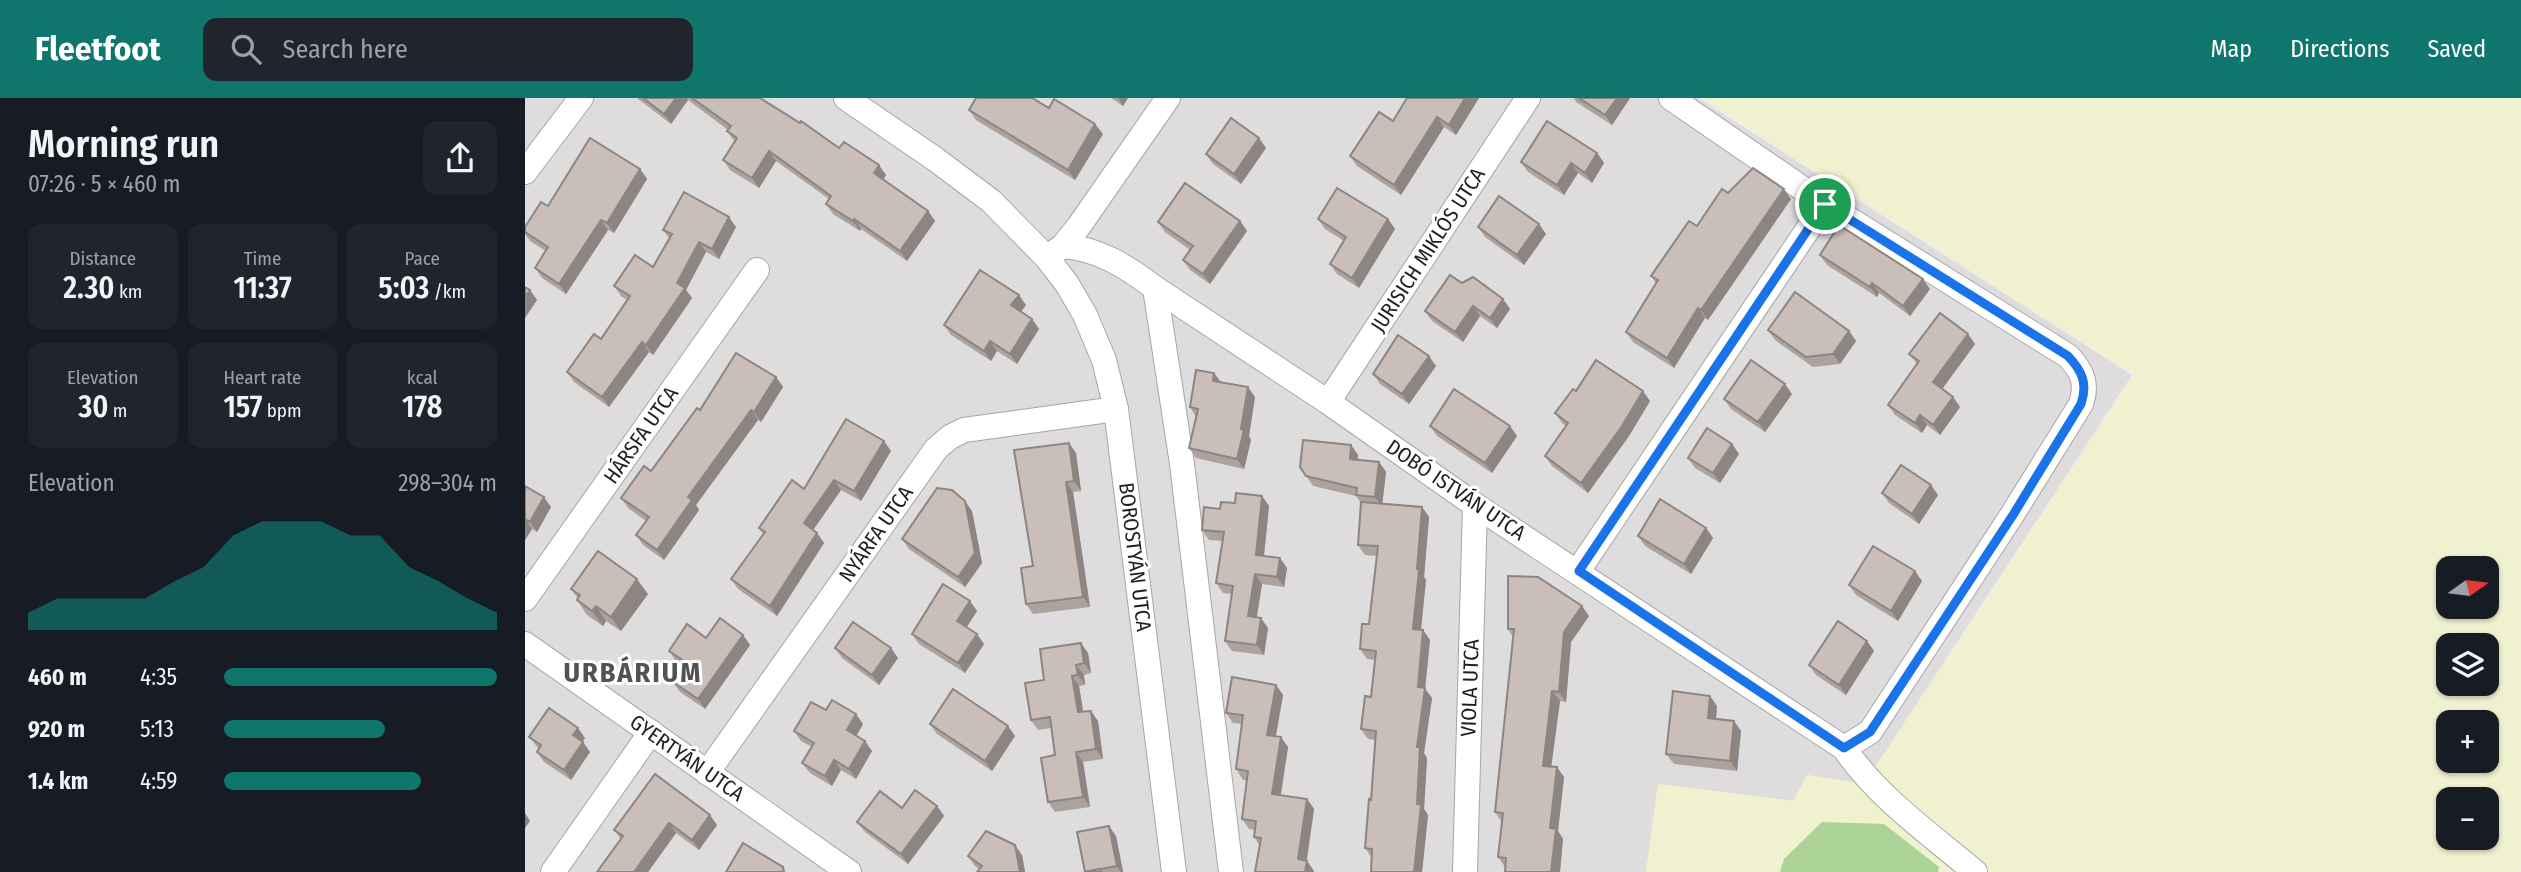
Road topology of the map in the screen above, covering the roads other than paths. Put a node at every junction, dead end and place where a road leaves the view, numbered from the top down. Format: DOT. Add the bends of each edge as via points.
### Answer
graph roads {
  1 [pos="581,98"];
  2 [pos="846,98"];
  3 [pos="1168,98"];
  4 [pos="1528,98"];
  5 [pos="1671,98"];
  6 [pos="525,172"];
  7 [pos="1825,204"];
  8 [pos="1055,252"];
  9 [pos="757,270"];
  10 [pos="1155,288"];
  11 [pos="1328,402"];
  12 [pos="1117,410"];
  13 [pos="1475,505"];
  14 [pos="1579,571"];
  15 [pos="525,599"];
  16 [pos="525,644"];
  17 [pos="651,732"];
  18 [pos="1844,748"];
  19 [pos="707,773"];
  20 [pos="553,872"];
  21 [pos="849,872"];
  22 [pos="1174,872"];
  23 [pos="1231,872"];
  24 [pos="1465,872"];
  25 [pos="1975,872"];
  1 -- 6 [label="street"];
  2 -- 8 [label="street" via="935,159"];
  3 -- 8 [label="street" via="1079,226"];
  4 -- 11 [label="street, JURISICH MIKLÓS UTCA"];
  5 -- 7 [label="street"];
  7 -- 14 [label="street"];
  7 -- 18 [label="street" via="2068,356 2080,368 2085,391 2013,515 1870,732"];
  8 -- 10 [label="street, DOBÓ ISTVÁN UTCA" via="1084,248 1112,258"];
  8 -- 12 [label="street, BOROSTYÁN UTCA" via="1104,360"];
  9 -- 15 [label="street, HÁRSFA UTCA"];
  10 -- 11 [label="street, DOBÓ ISTVÁN UTCA"];
  10 -- 23 [label="street" via="1182,464"];
  11 -- 13 [label="street, DOBÓ ISTVÁN UTCA"];
  12 -- 19 [label="street, NYÁRFA UTCA" via="964,430 936,449"];
  12 -- 22 [label="street, BOROSTYÁN UTCA"];
  13 -- 14 [label="street, DOBÓ ISTVÁN UTCA"];
  13 -- 24 [label="street, VIOLA UTCA"];
  14 -- 18 [label="street, DOBÓ ISTVÁN UTCA"];
  16 -- 17 [label="street, GYERTYÁN UTCA"];
  17 -- 19 [label="street, GYERTYÁN UTCA"];
  17 -- 20 [label="street"];
  18 -- 25 [label="street, DOBÓ ISTVÁN UTCA" via="1885,796"];
  19 -- 21 [label="street, GYERTYÁN UTCA"];
}
